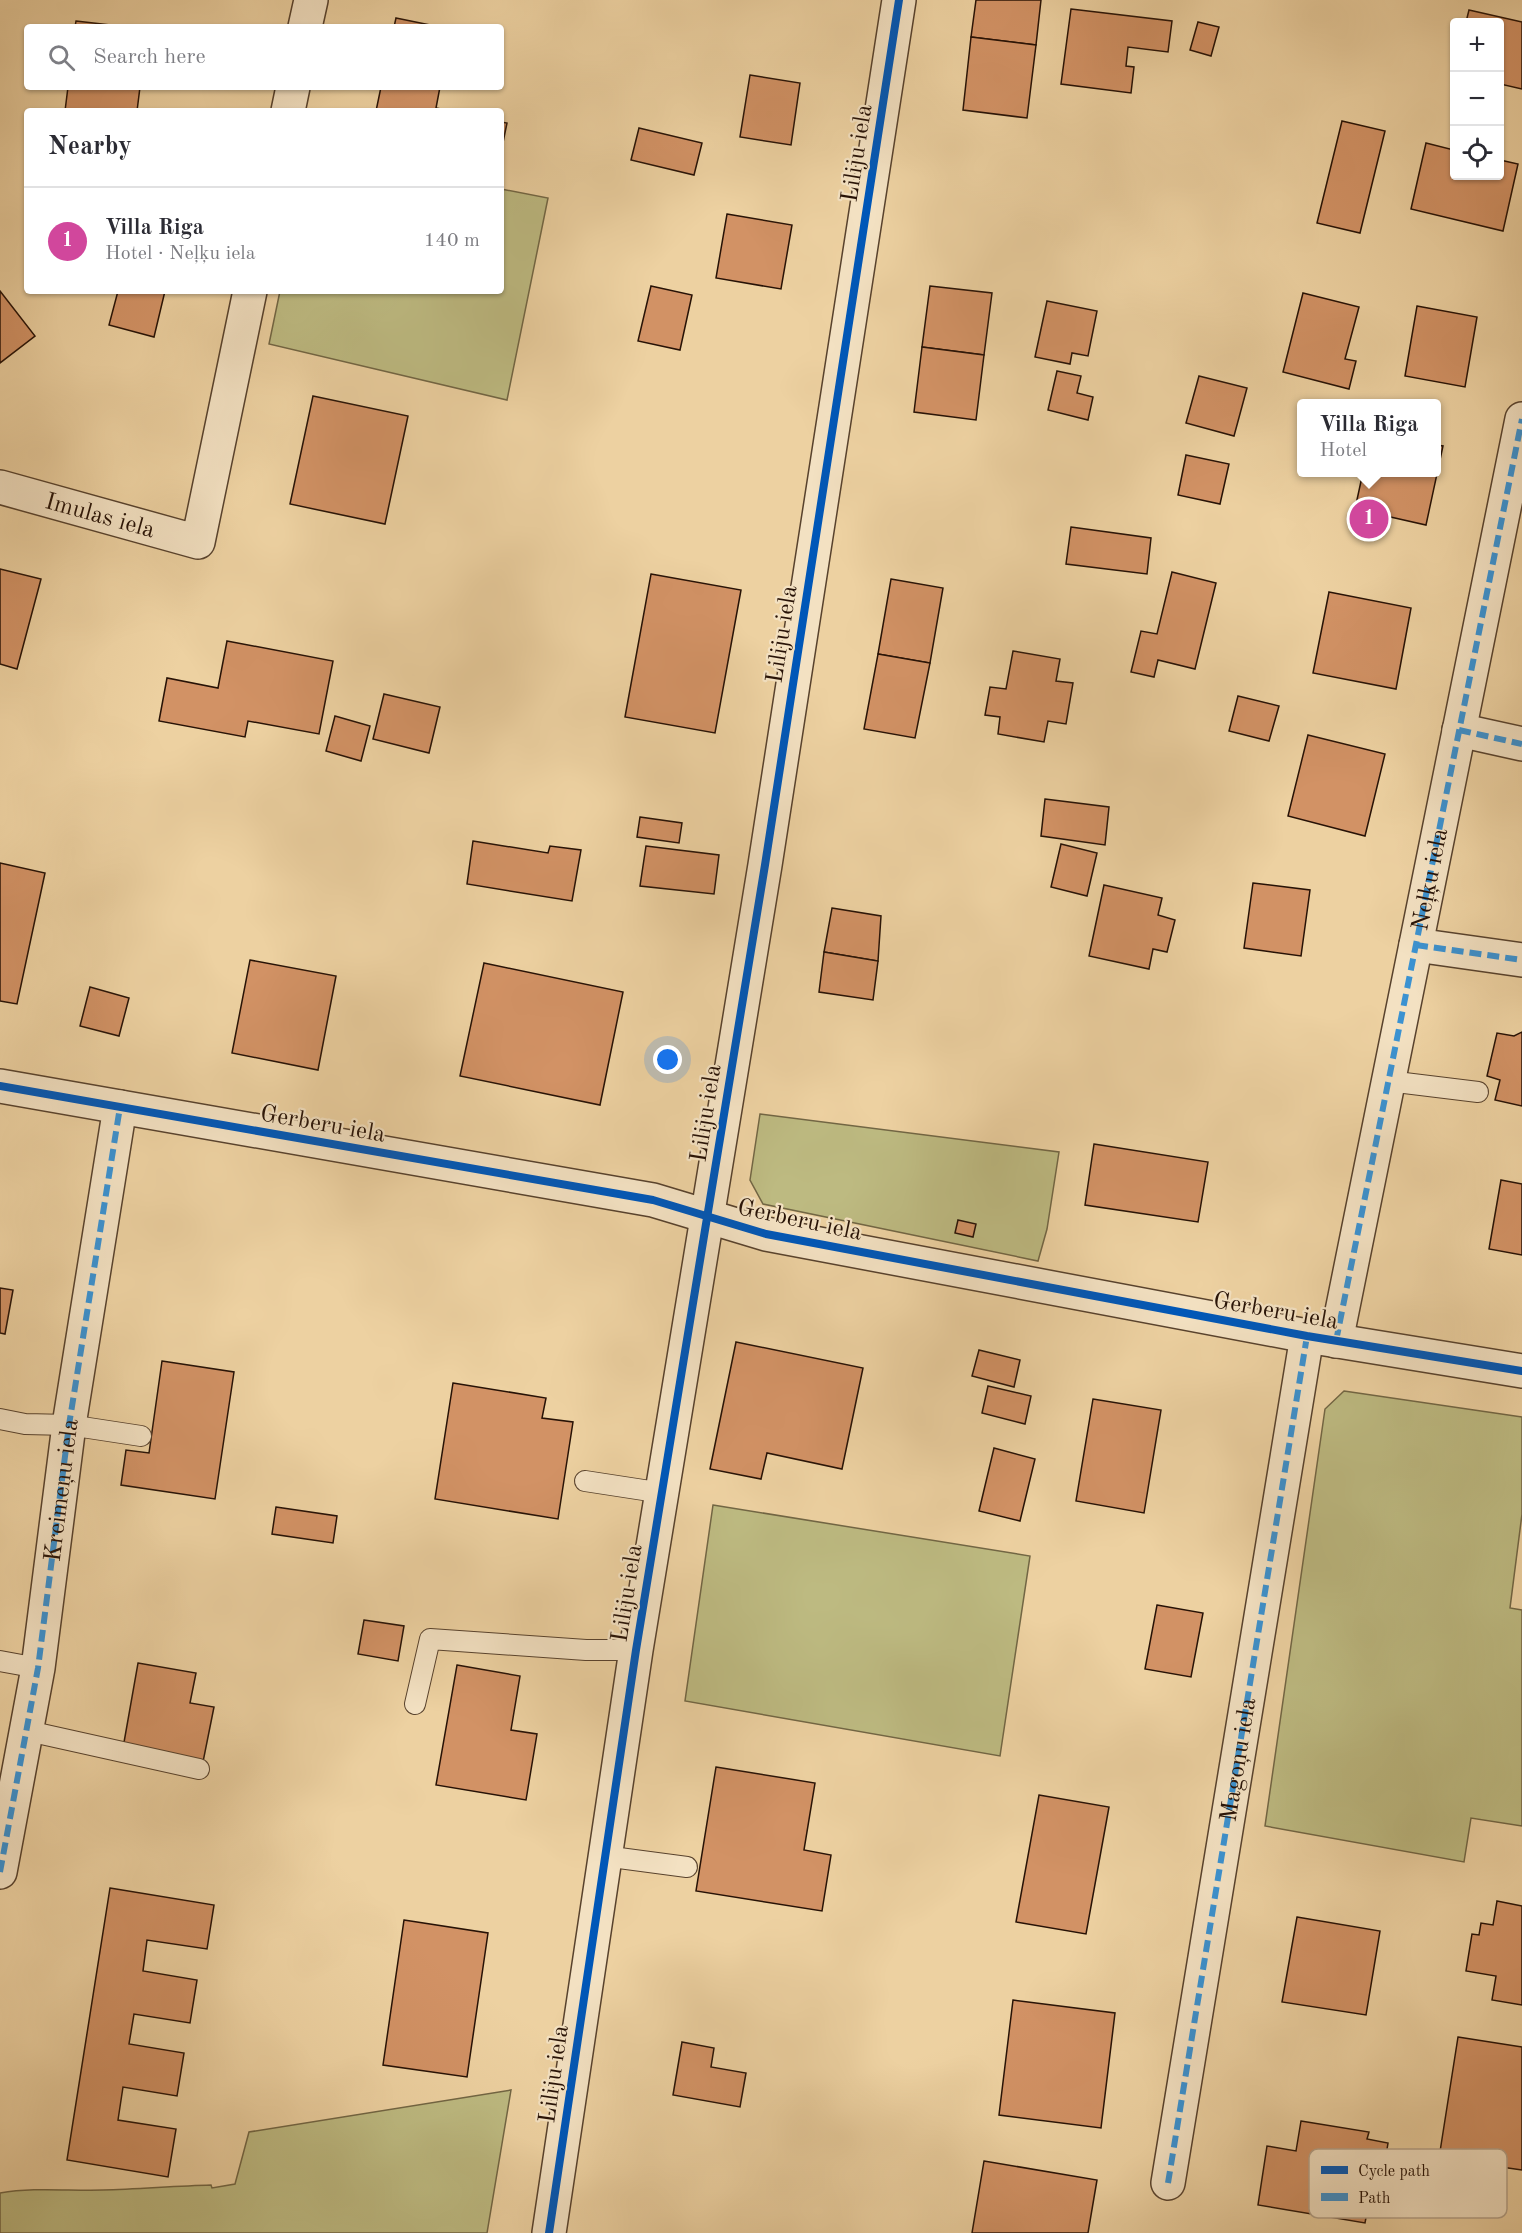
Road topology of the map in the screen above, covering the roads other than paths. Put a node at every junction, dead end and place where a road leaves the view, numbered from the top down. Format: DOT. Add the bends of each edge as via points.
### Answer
graph roads {
  1 [pos="311,0"];
  2 [pos="899,0"];
  3 [pos="306,24"];
  4 [pos="292,90"];
  5 [pos="289,108"];
  6 [pos="249,294"];
  7 [pos="1522,419"];
  8 [pos="0,488"];
  9 [pos="1459,730"];
  10 [pos="1522,744"];
  11 [pos="1416,945"];
  12 [pos="1522,960"];
  13 [pos="1388,1081"];
  14 [pos="0,1086"];
  15 [pos="1478,1092"];
  16 [pos="120,1107"];
  17 [pos="708,1217"];
  18 [pos="1322,1338"];
  19 [pos="1522,1371"];
  20 [pos="0,1419"];
  21 [pos="69,1425"];
  22 [pos="141,1436"];
  23 [pos="585,1481"];
  24 [pos="663,1492"];
  25 [pos="636,1650"];
  26 [pos="0,1661"];
  27 [pos="38,1668"];
  28 [pos="415,1704"];
  29 [pos="28,1731"];
  30 [pos="199,1769"];
  31 [pos="604,1856"];
  32 [pos="687,1867"];
  33 [pos="0,1872"];
  34 [pos="1168,2183"];
  35 [pos="549,2233"];
  1 -- 3 [label="street"];
  2 -- 17 [label="street, Liliju iela"];
  4 -- 5 [label="street"];
  6 -- 8 [label="street, Imulas iela" via="198,542"];
  7 -- 9 [label="street, Neļķu iela"];
  9 -- 10 [label="street"];
  9 -- 11 [label="street, Neļķu iela"];
  11 -- 12 [label="street"];
  11 -- 13 [label="street, Neļķu iela"];
  13 -- 15 [label="lane"];
  13 -- 18 [label="street, Neļķu iela"];
  14 -- 16 [label="street, Gerberu iela"];
  16 -- 17 [label="street, Gerberu iela" via="653,1200"];
  16 -- 21 [label="street, Kreimeņu iela"];
  17 -- 18 [label="street, Gerberu iela" via="766,1234"];
  17 -- 24 [label="street, Liliju iela"];
  18 -- 19 [label="street, Gerberu iela"];
  18 -- 34 [label="street, Magoņu iela"];
  20 -- 21 [label="lane"];
  21 -- 22 [label="lane"];
  21 -- 27 [label="street, Kreimeņu iela"];
  23 -- 24 [label="lane"];
  24 -- 25 [label="street, Liliju iela"];
  25 -- 28 [label="lane" via="430,1639"];
  25 -- 31 [label="street, Liliju iela"];
  26 -- 27 [label="lane"];
  27 -- 29 [label="street, Kreimeņu iela"];
  29 -- 30 [label="lane"];
  29 -- 33 [label="street, Kreimeņu iela"];
  31 -- 32 [label="lane"];
  31 -- 35 [label="street, Liliju iela"];
}
